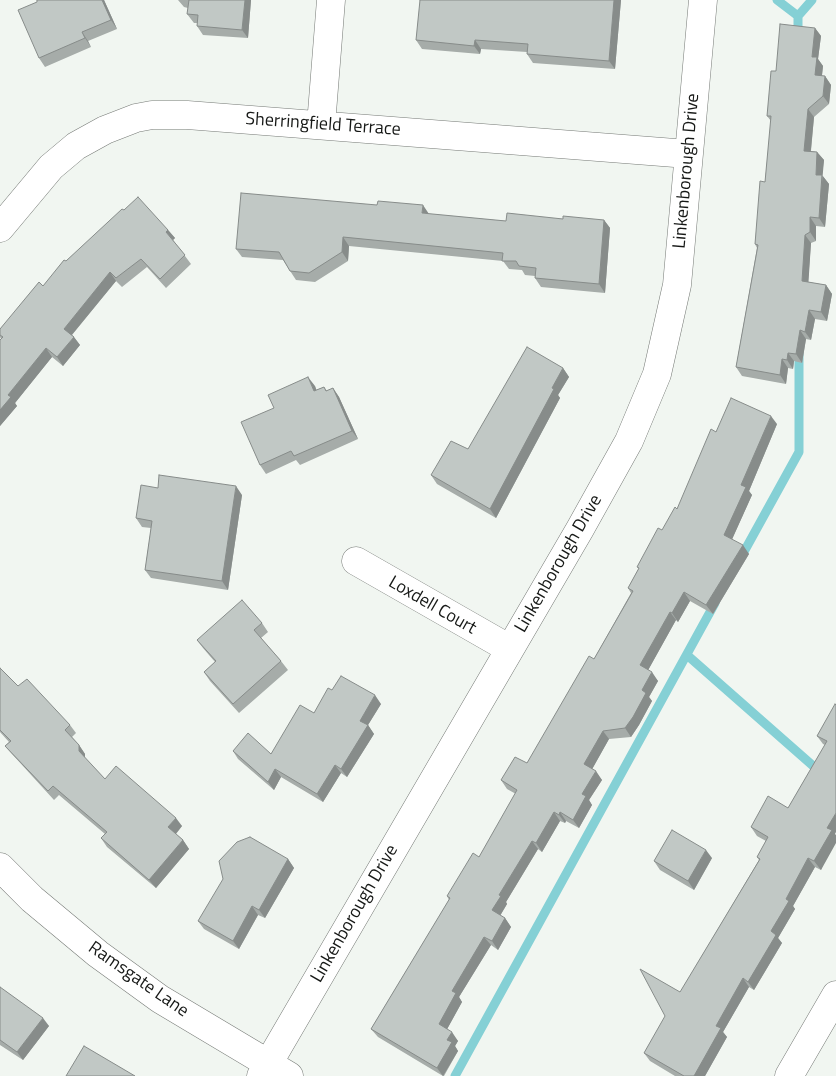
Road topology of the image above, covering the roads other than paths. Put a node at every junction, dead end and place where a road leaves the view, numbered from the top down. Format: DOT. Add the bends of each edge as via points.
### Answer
graph roads {
  1 [pos="331,0"];
  2 [pos="703,0"];
  3 [pos="321,125"];
  4 [pos="688,154"];
  5 [pos="0,228"];
  6 [pos="356,561"];
  7 [pos="510,649"];
  8 [pos="0,867"];
  9 [pos="836,995"];
  10 [pos="273,1072"];
  11 [pos="788,1076"];
  1 -- 3 [label="street"];
  2 -- 4 [label="street, Linkenborough Drive"];
  3 -- 4 [label="street, Sherringfield Terrace"];
  3 -- 5 [label="street, Sherringfield Terrace" via="187,115 136,118 76,146 51,167"];
  4 -- 7 [label="street, Linkenborough Drive" via="677,285 656,374 628,441"];
  6 -- 7 [label="street, Loxdell Court"];
  7 -- 10 [label="street, Linkenborough Drive"];
  8 -- 10 [label="street, Ramsgate Lane" via="32,899 98,954 160,999"];
  9 -- 11 [label="street"];
}
